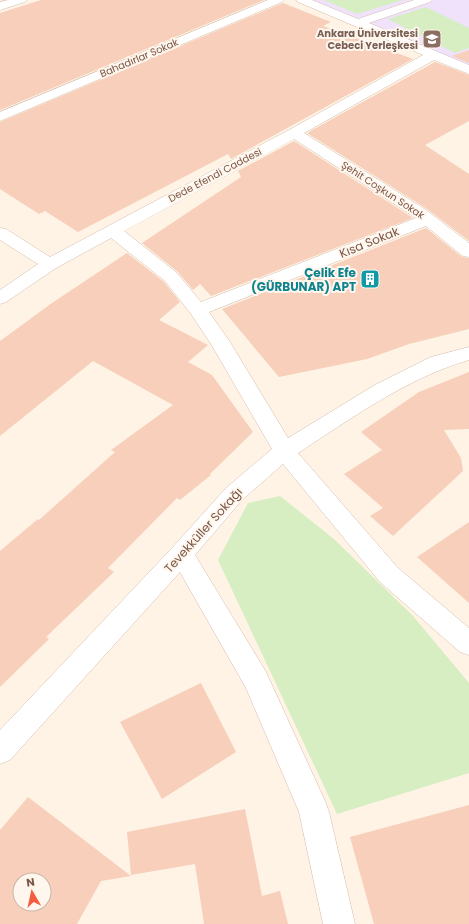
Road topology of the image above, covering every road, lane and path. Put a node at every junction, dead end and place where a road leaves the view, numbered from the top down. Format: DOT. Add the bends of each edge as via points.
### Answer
graph roads {
  1 [pos="21,0"];
  2 [pos="278,0"];
  3 [pos="302,0"];
  4 [pos="426,0"];
  5 [pos="0,6"];
  6 [pos="358,23"];
  7 [pos="432,55"];
  8 [pos="469,70"];
  9 [pos="0,117"];
  10 [pos="294,133"];
  11 [pos="428,219"];
  12 [pos="112,230"];
  13 [pos="0,233"];
  14 [pos="469,252"];
  15 [pos="50,264"];
  16 [pos="0,298"];
  17 [pos="198,310"];
  18 [pos="469,353"];
  19 [pos="284,451"];
  20 [pos="182,554"];
  21 [pos="469,644"];
  22 [pos="0,750"];
  23 [pos="338,924"];
  1 -- 5 [label="street"];
  2 -- 9 [label="street, Bahadırlar Sokak"];
  3 -- 6 [label="street"];
  4 -- 6 [label="street"];
  6 -- 7 [label="street"];
  7 -- 8 [label="street"];
  7 -- 10 [label="street, Dede Efendi Caddesi"];
  10 -- 11 [label="street, Şehit Coşkun Sokak"];
  10 -- 12 [label="street, Dede Efendi Caddesi"];
  11 -- 14 [label="street, Şehit Coşkun Sokak"];
  11 -- 17 [label="street, Kısa Sokak"];
  12 -- 15 [label="street, Dede Efendi Caddesi"];
  12 -- 17 [label="street" via="171,277"];
  13 -- 15 [label="street"];
  15 -- 16 [label="street, Dede Efendi Caddesi"];
  17 -- 19 [label="street" via="220,342"];
  18 -- 19 [label="street, Tevekküller Sokağı" via="438,362 382,390"];
  19 -- 20 [label="street, Tevekküller Sokağı" via="234,494"];
  19 -- 21 [label="street" via="389,575"];
  20 -- 22 [label="street, Tevekküller Sokağı"];
  20 -- 23 [label="street" via="257,681 314,812"];
}
